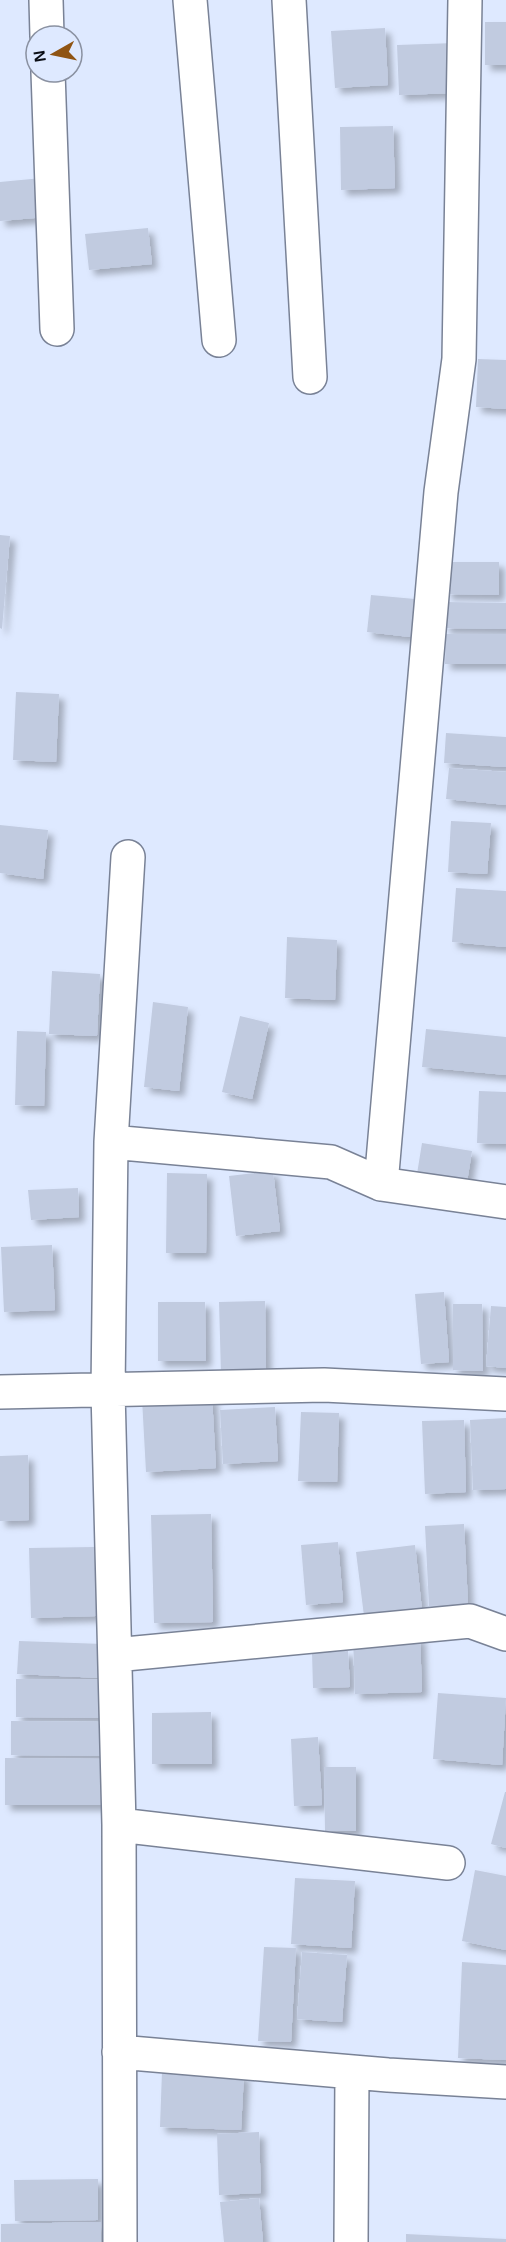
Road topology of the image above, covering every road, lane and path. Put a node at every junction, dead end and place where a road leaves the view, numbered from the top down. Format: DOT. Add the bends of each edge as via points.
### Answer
graph roads {
  1 [pos="46,0"];
  2 [pos="190,0"];
  3 [pos="289,0"];
  4 [pos="465,0"];
  5 [pos="47,24"];
  6 [pos="48,84"];
  7 [pos="57,329"];
  8 [pos="219,340"];
  9 [pos="310,377"];
  10 [pos="128,857"];
  11 [pos="111,1142"];
  12 [pos="381,1184"];
  13 [pos="506,1202"];
  14 [pos="108,1391"];
  15 [pos="0,1392"];
  16 [pos="506,1394"];
  17 [pos="506,1634"];
  18 [pos="115,1655"];
  19 [pos="119,1825"];
  20 [pos="448,1863"];
  21 [pos="119,2052"];
  22 [pos="352,2072"];
  23 [pos="506,2082"];
  24 [pos="120,2242"];
  25 [pos="351,2242"];
  1 -- 5 [label="street"];
  2 -- 8 [label="street"];
  3 -- 9 [label="street"];
  4 -- 12 [label="street" via="459,359 441,492"];
  6 -- 7 [label="street"];
  10 -- 11 [label="street"];
  11 -- 12 [label="street" via="332,1162"];
  11 -- 14 [label="street"];
  12 -- 13 [label="street"];
  14 -- 15 [label="street"];
  14 -- 16 [label="street" via="324,1385"];
  14 -- 18 [label="street"];
  17 -- 18 [label="street" via="470,1621"];
  18 -- 19 [label="street"];
  19 -- 20 [label="street"];
  19 -- 21 [label="street"];
  21 -- 22 [label="street"];
  21 -- 24 [label="street"];
  22 -- 23 [label="street"];
  22 -- 25 [label="street"];
}
